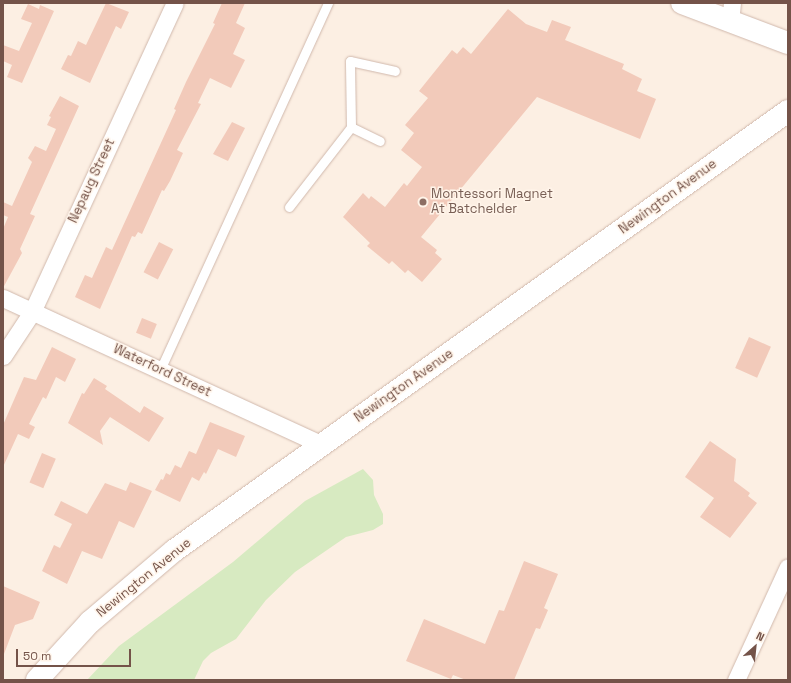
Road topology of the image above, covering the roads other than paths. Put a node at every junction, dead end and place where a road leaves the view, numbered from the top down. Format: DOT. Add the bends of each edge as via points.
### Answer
graph roads {
  1 [pos="175,3"];
  2 [pos="328,3"];
  3 [pos="682,3"];
  4 [pos="731,12"];
  5 [pos="788,43"];
  6 [pos="395,71"];
  7 [pos="788,111"];
  8 [pos="351,127"];
  9 [pos="380,141"];
  10 [pos="289,207"];
  11 [pos="3,298"];
  12 [pos="32,312"];
  13 [pos="3,356"];
  14 [pos="160,370"];
  15 [pos="321,444"];
  16 [pos="788,567"];
  17 [pos="37,680"];
  18 [pos="736,680"];
  1 -- 12 [label="street, Nepaug Street"];
  2 -- 14 [label="lane"];
  3 -- 4 [label="main road"];
  4 -- 5 [label="main road"];
  6 -- 8 [label="lane" via="350,61"];
  7 -- 15 [label="main road, Newington Avenue"];
  8 -- 9 [label="lane"];
  8 -- 10 [label="lane"];
  11 -- 12 [label="street, Waterford Street"];
  12 -- 13 [label="street, Nepaug Street"];
  12 -- 14 [label="street, Waterford Street"];
  14 -- 15 [label="street, Waterford Street"];
  15 -- 17 [label="main road, Newington Avenue" via="175,550 123,592 90,622"];
  16 -- 18 [label="street"];
}
